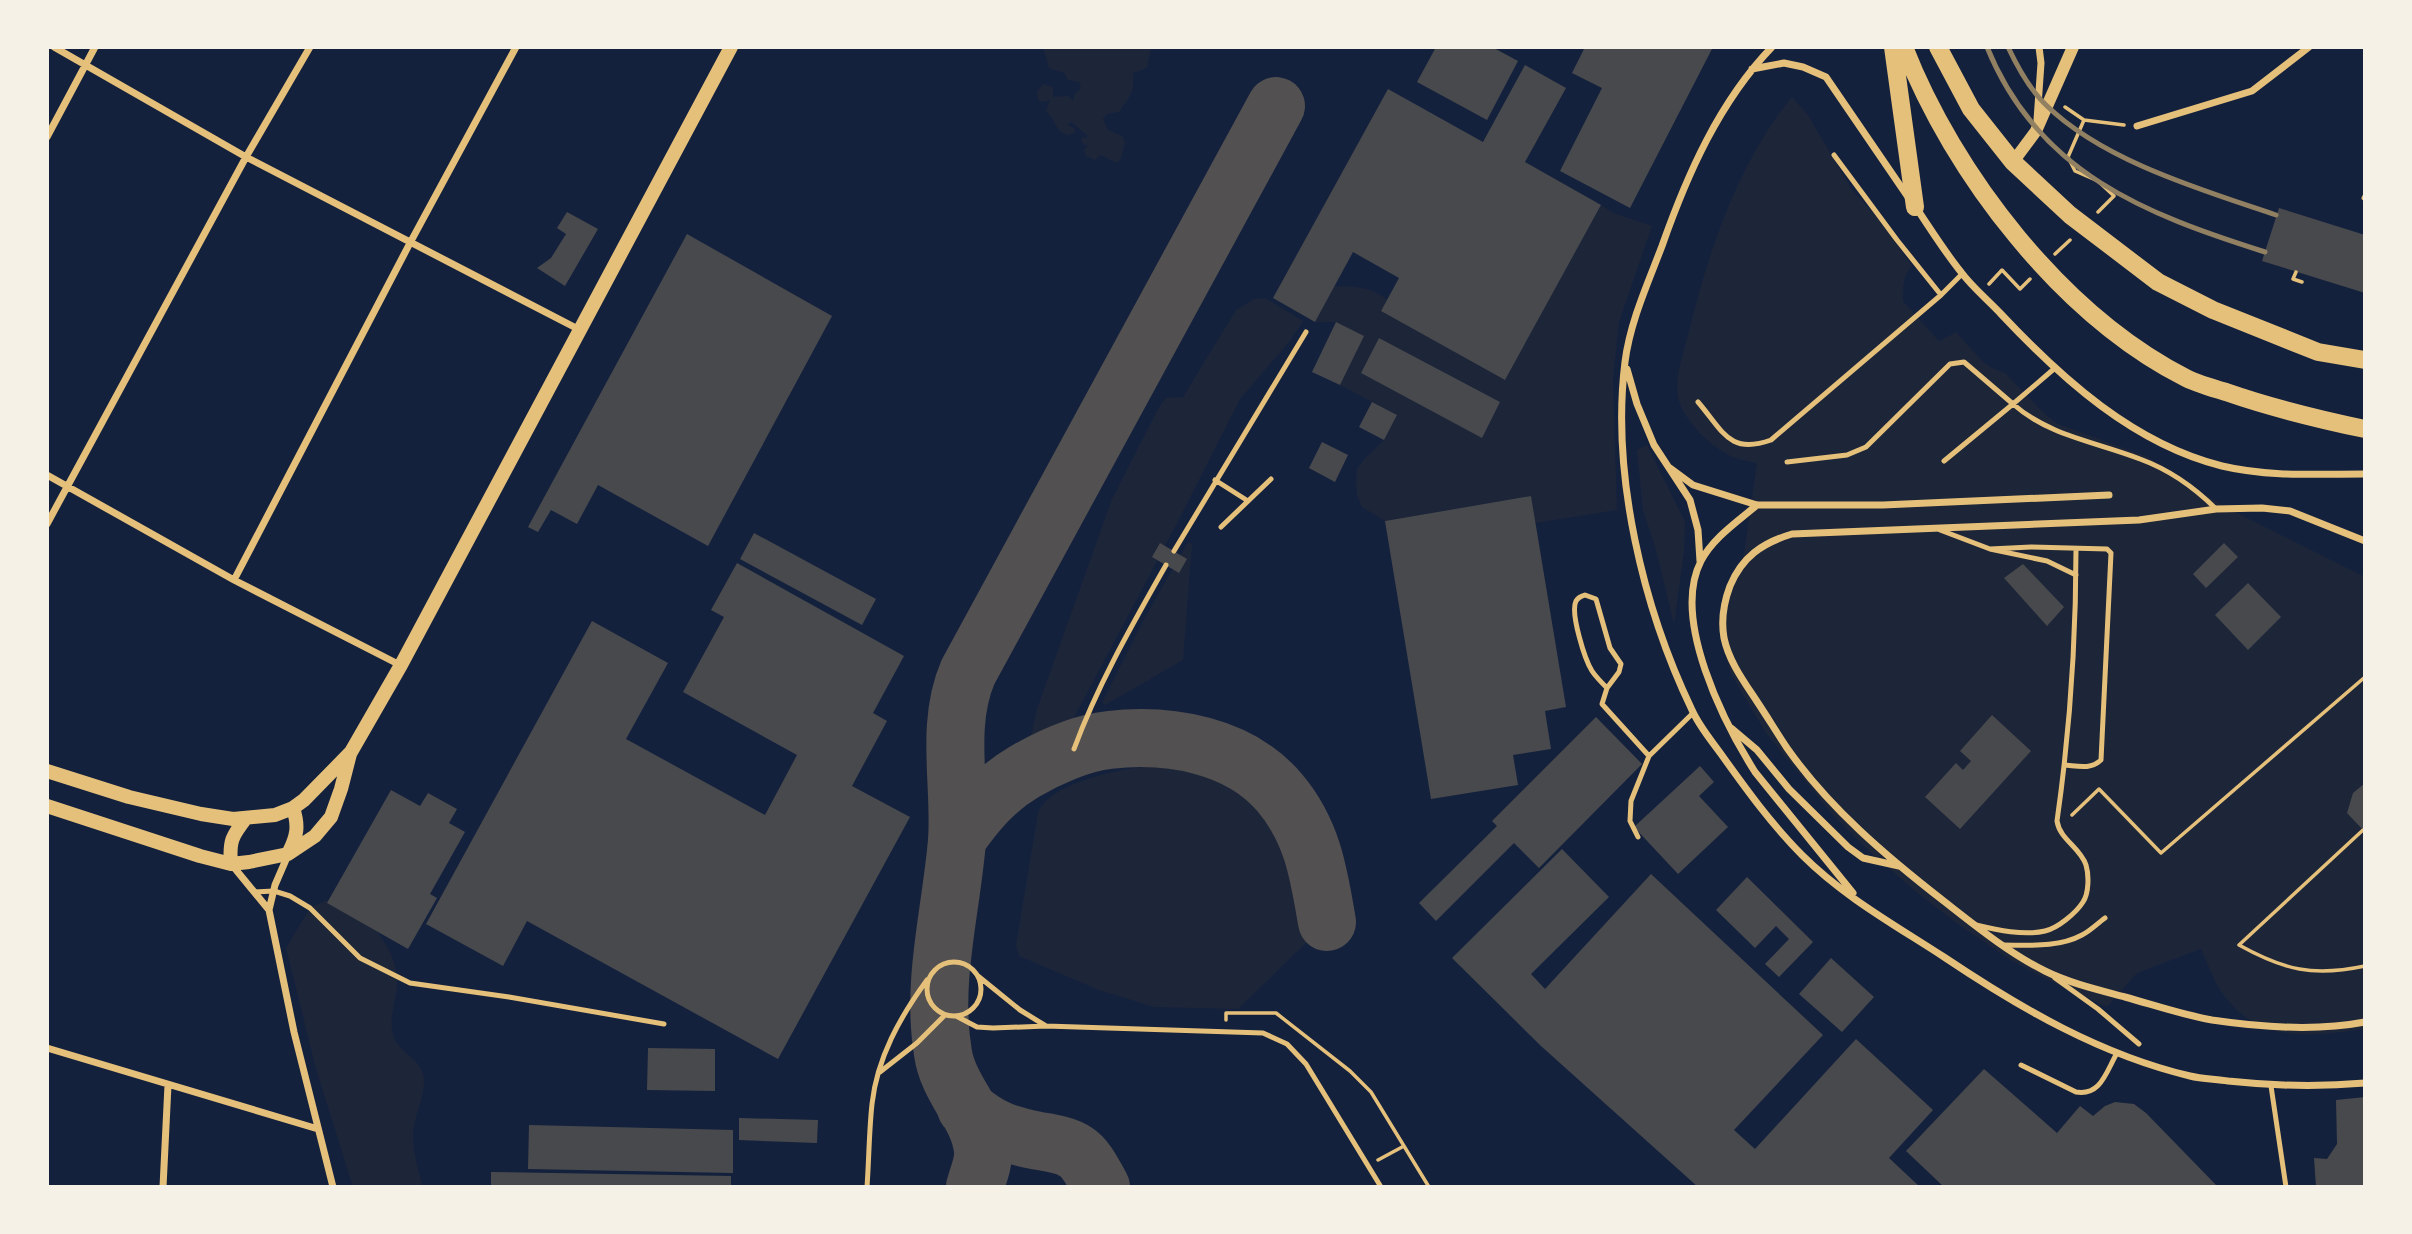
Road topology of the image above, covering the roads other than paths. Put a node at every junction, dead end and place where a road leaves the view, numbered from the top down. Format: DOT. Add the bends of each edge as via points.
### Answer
graph roads {
  1 [pos="54,47"];
  2 [pos="95,47"];
  3 [pos="310,47"];
  4 [pos="516,47"];
  5 [pos="731,47"];
  6 [pos="1772,47"];
  7 [pos="1893,47"];
  8 [pos="1904,47"];
  9 [pos="1938,47"];
  10 [pos="2039,47"];
  11 [pos="2073,47"];
  12 [pos="2308,47"];
  13 [pos="85,64"];
  14 [pos="1751,69"];
  15 [pos="2137,126"];
  16 [pos="2036,131"];
  17 [pos="47,137"];
  18 [pos="1834,155"];
  19 [pos="246,157"];
  20 [pos="2013,163"];
  21 [pos="1915,206"];
  22 [pos="410,243"];
  23 [pos="1962,274"];
  24 [pos="1941,295"];
  25 [pos="580,330"];
  26 [pos="1306,332"];
  27 [pos="2365,360"];
  28 [pos="1625,362"];
  29 [pos="2055,368"];
  30 [pos="1698,402"];
  31 [pos="2013,404"];
  32 [pos="2365,429"];
  33 [pos="1944,461"];
  34 [pos="1787,462"];
  35 [pos="1670,468"];
  36 [pos="2365,474"];
  37 [pos="47,475"];
  38 [pos="1271,479"];
  39 [pos="1215,480"];
  40 [pos="67,487"];
  41 [pos="2109,495"];
  42 [pos="1248,501"];
  43 [pos="1758,505"];
  44 [pos="2216,509"];
  45 [pos="47,524"];
  46 [pos="1221,527"];
  47 [pos="1939,529"];
  48 [pos="2365,541"];
  49 [pos="1990,549"];
  50 [pos="2076,549"];
  51 [pos="1174,551"];
  52 [pos="1700,562"];
  53 [pos="1166,565"];
  54 [pos="2076,575"];
  55 [pos="234,580"];
  56 [pos="401,665"];
  57 [pos="1607,688"];
  58 [pos="1693,713"];
  59 [pos="1731,728"];
  60 [pos="1074,749"];
  61 [pos="351,752"];
  62 [pos="1649,756"];
  63 [pos="2064,765"];
  64 [pos="47,771"];
  65 [pos="47,806"];
  66 [pos="293,808"];
  67 [pos="246,818"];
  68 [pos="1638,837"];
  69 [pos="288,854"];
  70 [pos="231,864"];
  71 [pos="1899,866"];
  72 [pos="274,891"];
  73 [pos="254,892"];
  74 [pos="269,910"];
  75 [pos="1870,911"];
  76 [pos="2105,918"];
  77 [pos="1973,924"];
  78 [pos="2002,945"];
  79 [pos="2046,972"];
  80 [pos="978,976"];
  81 [pos="927,981"];
  82 [pos="945,1015"];
  83 [pos="956,1016"];
  84 [pos="2365,1022"];
  85 [pos="664,1024"];
  86 [pos="1046,1026"];
  87 [pos="2138,1044"];
  88 [pos="47,1048"];
  89 [pos="2117,1053"];
  90 [pos="2021,1065"];
  91 [pos="880,1072"];
  92 [pos="2365,1083"];
  93 [pos="168,1085"];
  94 [pos="2271,1086"];
  95 [pos="318,1129"];
  96 [pos="163,1187"];
  97 [pos="334,1187"];
  98 [pos="867,1187"];
  99 [pos="1381,1187"];
  100 [pos="2286,1187"];
  1 -- 13 [label="street"];
  2 -- 13 [label="street"];
  3 -- 19 [label="street"];
  4 -- 22 [label="street"];
  5 -- 25 [label="main road"];
  6 -- 14 [label="street"];
  7 -- 21 [label="highway"];
  8 -- 32 [label="highway" via="1944,133 1988,199 2018,238 2101,322 2141,353 2188,379 2278,410"];
  9 -- 20 [label="highway" via="1971,109"];
  10 -- 16 [label="street"];
  11 -- 16 [label="street"];
  12 -- 15 [label="street" via="2252,90"];
  13 -- 17 [label="street"];
  13 -- 19 [label="street"];
  14 -- 21 [label="street" via="1784,63 1826,77"];
  14 -- 28 [label="street" via="1690,172"];
  16 -- 20 [label="street"];
  18 -- 24 [label="lane"];
  19 -- 22 [label="street"];
  19 -- 40 [label="street"];
  20 -- 27 [label="highway" via="2070,215 2158,282 2213,310 2318,352"];
  21 -- 23 [label="street"];
  22 -- 25 [label="street"];
  22 -- 55 [label="street"];
  23 -- 24 [label="lane"];
  23 -- 29 [label="street"];
  24 -- 30 [label="lane" via="1771,440 1754,446 1732,441"];
  25 -- 56 [label="main road"];
  26 -- 39 [label="lane"];
  28 -- 35 [label="street" via="1637,404"];
  28 -- 58 [label="street" via="1624,473 1637,555 1662,637"];
  29 -- 31 [label="lane"];
  29 -- 36 [label="street" via="2154,441 2192,457 2271,474"];
  31 -- 33 [label="lane"];
  31 -- 34 [label="lane" via="1957,361 1867,447 1847,455"];
  31 -- 44 [label="lane" via="2061,433 2141,459 2174,475"];
  35 -- 43 [label="street" via="1693,485"];
  35 -- 52 [label="street" via="1696,517"];
  37 -- 40 [label="street"];
  38 -- 42 [label="lane"];
  39 -- 42 [label="lane"];
  39 -- 51 [label="lane"];
  40 -- 45 [label="street"];
  40 -- 55 [label="street"];
  41 -- 43 [label="street" via="1883,505"];
  42 -- 46 [label="lane"];
  43 -- 52 [label="street" via="1721,534"];
  44 -- 47 [label="street" via="2139,520"];
  44 -- 48 [label="street" via="2290,511"];
  47 -- 49 [label="lane"];
  47 -- 71 [label="street" via="1792,534 1769,541 1749,556 1735,575 1723,618 1729,656 1788,749 1857,828"];
  49 -- 50 [label="lane"];
  49 -- 54 [label="lane" via="2046,561"];
  50 -- 54 [label="lane"];
  50 -- 63 [label="lane" via="2107,549 2111,553 2103,751 2095,765"];
  52 -- 59 [label="street" via="1693,612 1698,654"];
  53 -- 60 [label="lane" via="1089,707"];
  54 -- 63 [label="lane" via="2074,668"];
  55 -- 56 [label="street"];
  56 -- 61 [label="main road"];
  57 -- 57 [label="lane" via="1621,664 1611,648 1596,599 1585,595 1574,611 1588,663"];
  57 -- 62 [label="lane" via="1602,704"];
  58 -- 62 [label="lane"];
  58 -- 75 [label="street" via="1750,795 1802,855"];
  59 -- 71 [label="street" via="1752,744 1796,797 1848,847 1863,858"];
  59 -- 75 [label="street" via="1755,772"];
  61 -- 66 [label="main road"];
  61 -- 69 [label="main road" via="331,817 315,836"];
  62 -- 68 [label="lane" via="1631,801 1630,821"];
  63 -- 77 [label="lane" via="2058,829 2086,864 2084,901 2056,927 2035,932"];
  64 -- 67 [label="main road" via="129,797 201,814"];
  65 -- 70 [label="main road"];
  66 -- 67 [label="main road"];
  66 -- 69 [label="main road" via="298,828"];
  67 -- 70 [label="main road" via="232,838"];
  69 -- 70 [label="main road"];
  69 -- 72 [label="street"];
  70 -- 73 [label="street"];
  71 -- 77 [label="street"];
  72 -- 73 [label="lane"];
  72 -- 74 [label="street"];
  72 -- 85 [label="lane" via="310,908 360,958 410,983"];
  73 -- 74 [label="street"];
  74 -- 95 [label="street"];
  75 -- 89 [label="street" via="2006,998"];
  76 -- 78 [label="lane" via="2066,941"];
  77 -- 78 [label="street"];
  78 -- 79 [label="street"];
  79 -- 84 [label="street" via="2211,1020 2292,1027"];
  79 -- 87 [label="lane"];
  80 -- 81 [label="lane" via="971,967 951,961 932,971"];
  80 -- 83 [label="lane" via="980,997 975,1006"];
  80 -- 86 [label="lane"];
  81 -- 82 [label="lane" via="930,1004"];
  81 -- 91 [label="lane" via="890,1040"];
  82 -- 83 [label="lane"];
  82 -- 91 [label="lane"];
  83 -- 86 [label="lane" via="976,1027"];
  86 -- 99 [label="lane" via="1226,1030 1263,1033 1287,1044 1306,1064"];
  88 -- 93 [label="street"];
  89 -- 90 [label="lane" via="2098,1087 2084,1093"];
  89 -- 94 [label="street" via="2191,1076"];
  91 -- 98 [label="lane" via="872,1102"];
  92 -- 94 [label="street"];
  93 -- 95 [label="street"];
  93 -- 96 [label="street"];
  94 -- 100 [label="lane"];
  95 -- 97 [label="street"];
}
